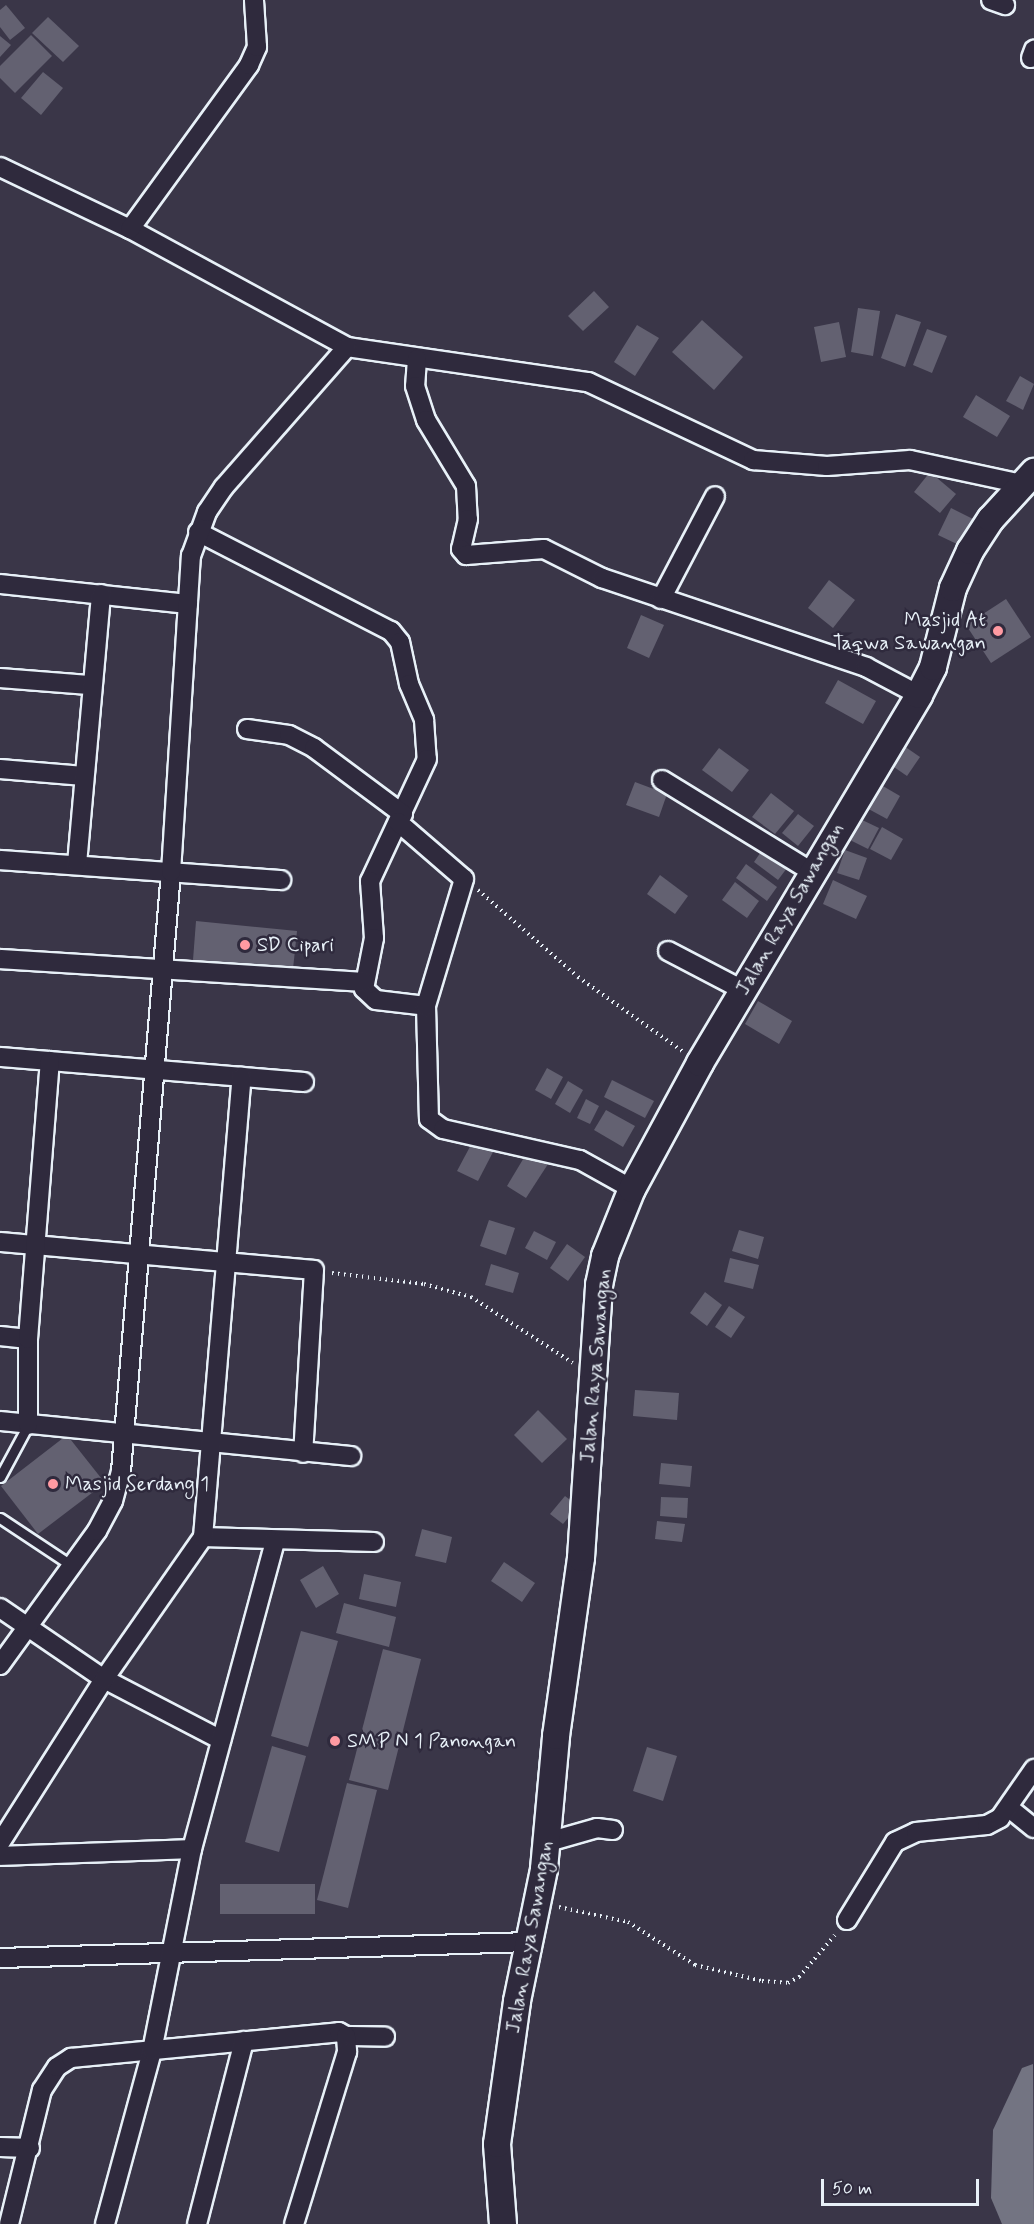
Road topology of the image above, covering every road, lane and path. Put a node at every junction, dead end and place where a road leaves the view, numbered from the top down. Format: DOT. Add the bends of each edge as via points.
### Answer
graph roads {
  1 [pos="254,0"];
  2 [pos="0,167"];
  3 [pos="130,229"];
  4 [pos="347,347"];
  5 [pos="417,359"];
  6 [pos="1028,478"];
  7 [pos="715,496"];
  8 [pos="198,532"];
  9 [pos="0,584"];
  10 [pos="101,594"];
  11 [pos="661,599"];
  12 [pos="188,604"];
  13 [pos="0,678"];
  14 [pos="89,685"];
  15 [pos="919,694"];
  16 [pos="247,729"];
  17 [pos="0,769"];
  18 [pos="84,776"];
  19 [pos="662,780"];
  20 [pos="401,818"];
  21 [pos="0,860"];
  22 [pos="77,864"];
  23 [pos="171,872"];
  24 [pos="812,872"];
  25 [pos="464,879"];
  26 [pos="281,880"];
  27 [pos="668,951"];
  28 [pos="0,959"];
  29 [pos="162,973"];
  30 [pos="363,982"];
  31 [pos="743,990"];
  32 [pos="426,1006"];
  33 [pos="0,1057"];
  34 [pos="50,1061"];
  35 [pos="700,1063"];
  36 [pos="156,1072"];
  37 [pos="242,1077"];
  38 [pos="304,1082"];
  39 [pos="632,1189"];
  40 [pos="0,1242"];
  41 [pos="36,1245"];
  42 [pos="136,1253"];
  43 [pos="226,1260"];
  44 [pos="314,1270"];
  45 [pos="0,1336"];
  46 [pos="28,1339"];
  47 [pos="594,1374"];
  48 [pos="0,1421"];
  49 [pos="28,1425"];
  50 [pos="126,1431"];
  51 [pos="213,1442"];
  52 [pos="303,1453"];
  53 [pos="351,1456"];
  54 [pos="0,1477"];
  55 [pos="0,1518"];
  56 [pos="203,1537"];
  57 [pos="275,1542"];
  58 [pos="375,1542"];
  59 [pos="71,1565"];
  60 [pos="0,1608"];
  61 [pos="26,1626"];
  62 [pos="0,1665"];
  63 [pos="104,1679"];
  64 [pos="221,1740"];
  65 [pos="1034,1769"];
  66 [pos="1009,1808"];
  67 [pos="1034,1828"];
  68 [pos="613,1830"];
  69 [pos="548,1842"];
  70 [pos="0,1843"];
  71 [pos="192,1849"];
  72 [pos="0,1856"];
  73 [pos="539,1902"];
  74 [pos="847,1920"];
  75 [pos="531,1942"];
  76 [pos="175,1950"];
  77 [pos="0,1958"];
  78 [pos="346,2036"];
  79 [pos="385,2037"];
  80 [pos="244,2041"];
  81 [pos="152,2051"];
  82 [pos="0,2147"];
  83 [pos="30,2148"];
  84 [pos="9,2224"];
  85 [pos="105,2224"];
  86 [pos="197,2224"];
  87 [pos="294,2224"];
  88 [pos="503,2224"];
  1 -- 3 [label="street" via="257,47 249,65"];
  2 -- 3 [label="street"];
  3 -- 4 [label="street"];
  4 -- 5 [label="street"];
  4 -- 8 [label="street" via="224,487"];
  5 -- 6 [label="street" via="550,373 588,382 753,460 827,466 910,460"];
  5 -- 11 [label="street" via="415,386 426,420 466,486 468,519 462,552 470,556 504,549 544,549"];
  6 -- 15 [label="street, Jalan Raya Sawangan" via="970,551 953,588 933,667"];
  7 -- 11 [label="street"];
  8 -- 12 [label="street" via="191,556"];
  8 -- 20 [label="street" via="391,631 400,642 426,734 427,759"];
  9 -- 10 [label="street"];
  10 -- 12 [label="street"];
  10 -- 14 [label="street"];
  11 -- 15 [label="street" via="866,667"];
  12 -- 23 [label="street"];
  13 -- 14 [label="street"];
  14 -- 18 [label="street"];
  15 -- 24 [label="street, Jalan Raya Sawangan"];
  16 -- 20 [label="street" via="289,735 314,748"];
  17 -- 18 [label="street"];
  18 -- 22 [label="street"];
  19 -- 24 [label="street"];
  20 -- 25 [label="street"];
  20 -- 30 [label="street" via="370,881 374,938"];
  21 -- 22 [label="street"];
  22 -- 23 [label="street"];
  23 -- 26 [label="street"];
  23 -- 29 [label="street"];
  24 -- 31 [label="street, Jalan Raya Sawangan"];
  25 -- 32 [label="street"];
  25 -- 35 [label="path" via="578,976"];
  27 -- 31 [label="street"];
  28 -- 29 [label="street"];
  29 -- 30 [label="street"];
  29 -- 36 [label="street"];
  30 -- 32 [label="street" via="376,1000"];
  31 -- 35 [label="street, Jalan Raya Sawangan"];
  32 -- 39 [label="street" via="429,1119 443,1129 580,1160"];
  33 -- 34 [label="street"];
  34 -- 36 [label="street"];
  34 -- 41 [label="street"];
  35 -- 39 [label="street, Jalan Raya Sawangan"];
  36 -- 37 [label="street"];
  36 -- 42 [label="street"];
  37 -- 38 [label="street"];
  37 -- 43 [label="street"];
  39 -- 47 [label="street, Jalan Raya Sawangan" via="605,1256"];
  40 -- 41 [label="street"];
  41 -- 42 [label="street"];
  41 -- 46 [label="street"];
  42 -- 43 [label="street"];
  42 -- 50 [label="street"];
  43 -- 44 [label="street"];
  43 -- 51 [label="street"];
  44 -- 47 [label="path" via="424,1284 471,1297 540,1346"];
  44 -- 52 [label="street"];
  45 -- 46 [label="street"];
  46 -- 49 [label="street"];
  47 -- 69 [label="street, Jalan Raya Sawangan" via="582,1558 556,1736"];
  48 -- 49 [label="street"];
  49 -- 50 [label="street"];
  49 -- 54 [label="lane"];
  50 -- 51 [label="street"];
  50 -- 59 [label="street" via="113,1501"];
  51 -- 52 [label="street"];
  51 -- 56 [label="street"];
  52 -- 53 [label="street"];
  55 -- 59 [label="lane"];
  56 -- 57 [label="street"];
  56 -- 63 [label="street"];
  57 -- 58 [label="street"];
  57 -- 64 [label="street"];
  59 -- 61 [label="street"];
  60 -- 61 [label="street"];
  61 -- 62 [label="street"];
  61 -- 63 [label="street"];
  63 -- 64 [label="street"];
  63 -- 70 [label="street"];
  64 -- 71 [label="street"];
  65 -- 66 [label="street"];
  66 -- 67 [label="street"];
  66 -- 74 [label="street" via="987,1825 916,1832 900,1838"];
  68 -- 69 [label="street" via="597,1828"];
  69 -- 73 [label="street, Jalan Raya Sawangan"];
  71 -- 72 [label="street"];
  71 -- 76 [label="street"];
  73 -- 74 [label="path" via="628,1922 695,1965 788,1983 799,1977"];
  73 -- 75 [label="street, Jalan Raya Sawangan"];
  75 -- 76 [label="street"];
  75 -- 88 [label="street, Jalan Raya Sawangan" via="497,2144"];
  76 -- 77 [label="street"];
  76 -- 81 [label="street"];
  78 -- 79 [label="street"];
  78 -- 80 [label="street" via="327,2032"];
  78 -- 87 [label="street" via="346,2052"];
  80 -- 81 [label="street"];
  80 -- 86 [label="street"];
  81 -- 83 [label="street" via="81,2055 57,2067 42,2090"];
  81 -- 85 [label="street"];
  82 -- 83 [label="street"];
  83 -- 84 [label="street"];
}
